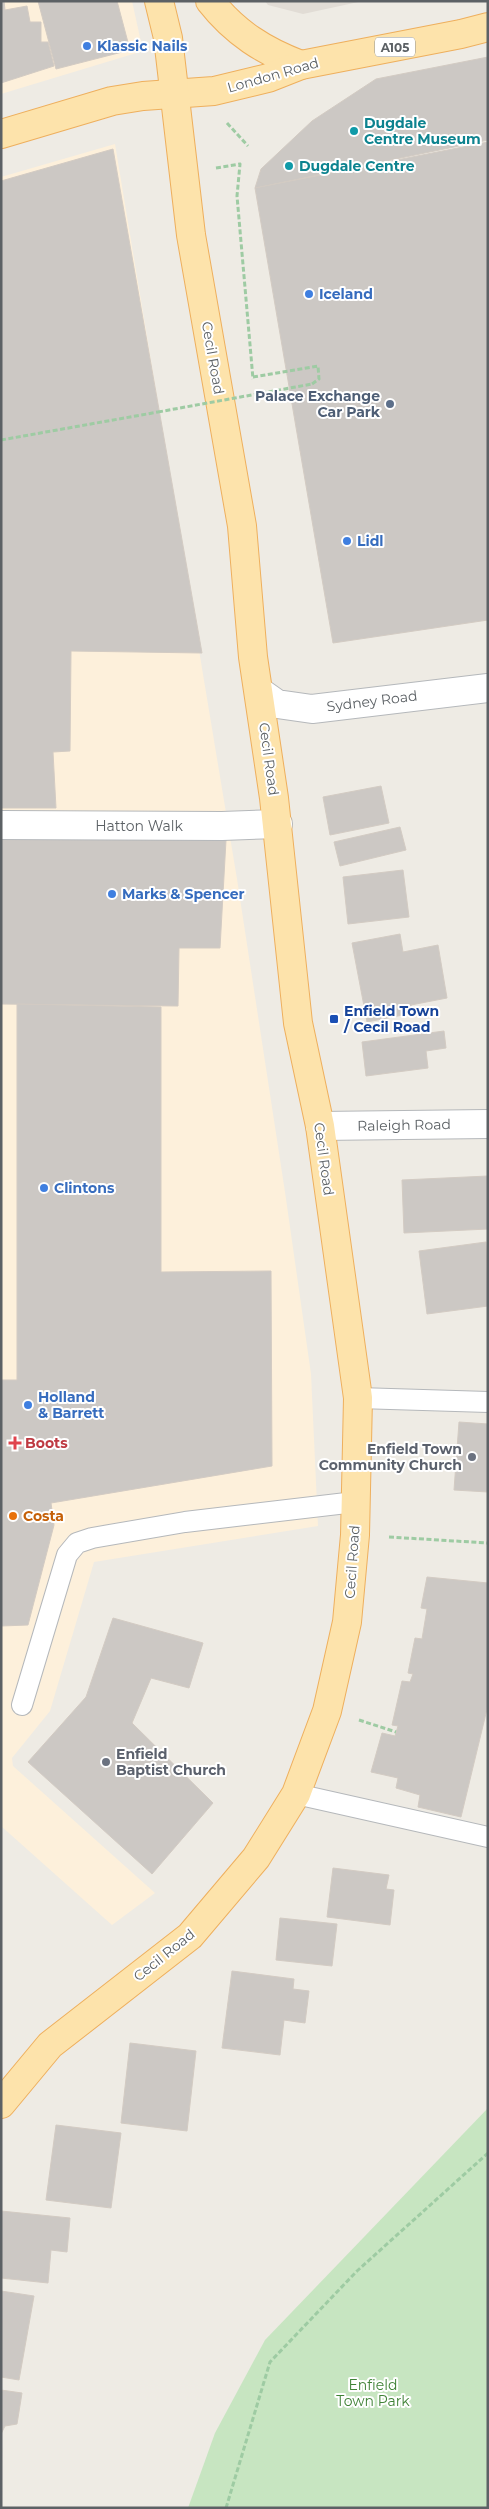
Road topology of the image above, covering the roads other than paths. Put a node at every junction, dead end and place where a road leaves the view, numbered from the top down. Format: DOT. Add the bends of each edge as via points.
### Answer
graph roads {
  1 [pos="159,1"];
  2 [pos="210,1"];
  3 [pos="488,27"];
  4 [pos="302,65"];
  5 [pos="176,94"];
  6 [pos="1,134"];
  7 [pos="488,688"];
  8 [pos="260,692"];
  9 [pos="278,824"];
  10 [pos="1,825"];
  11 [pos="488,1124"];
  12 [pos="320,1126"];
  13 [pos="358,1398"];
  14 [pos="488,1402"];
  15 [pos="355,1502"];
  16 [pos="22,1705"];
  17 [pos="296,1794"];
  18 [pos="488,1836"];
  19 [pos="1,2104"];
  1 -- 5 [label="main road, Cecil Road"];
  2 -- 4 [label="main road" via="241,35 270,53"];
  3 -- 4 [label="main road, London Road / A105"];
  4 -- 5 [label="main road, London Road / A105" via="214,91"];
  5 -- 6 [label="main road, London Road" via="112,101"];
  5 -- 8 [label="main road, Cecil Road" via="191,235 242,526 253,656"];
  7 -- 8 [label="street, Sydney Road" via="312,709 277,704"];
  8 -- 9 [label="main road, Cecil Road"];
  9 -- 10 [label="street, Hatton Walk"];
  9 -- 12 [label="main road, Cecil Road" via="298,1023"];
  11 -- 12 [label="street, Raleigh Road"];
  12 -- 13 [label="main road, Cecil Road"];
  13 -- 14 [label="lane"];
  13 -- 15 [label="main road, Cecil Road"];
  15 -- 16 [label="lane" via="186,1522 77,1543 67,1555"];
  15 -- 17 [label="main road, Cecil Road" via="347,1622 327,1711"];
  17 -- 18 [label="lane"];
  17 -- 19 [label="main road, Cecil Road" via="256,1858 190,1936 50,2045"];
}
